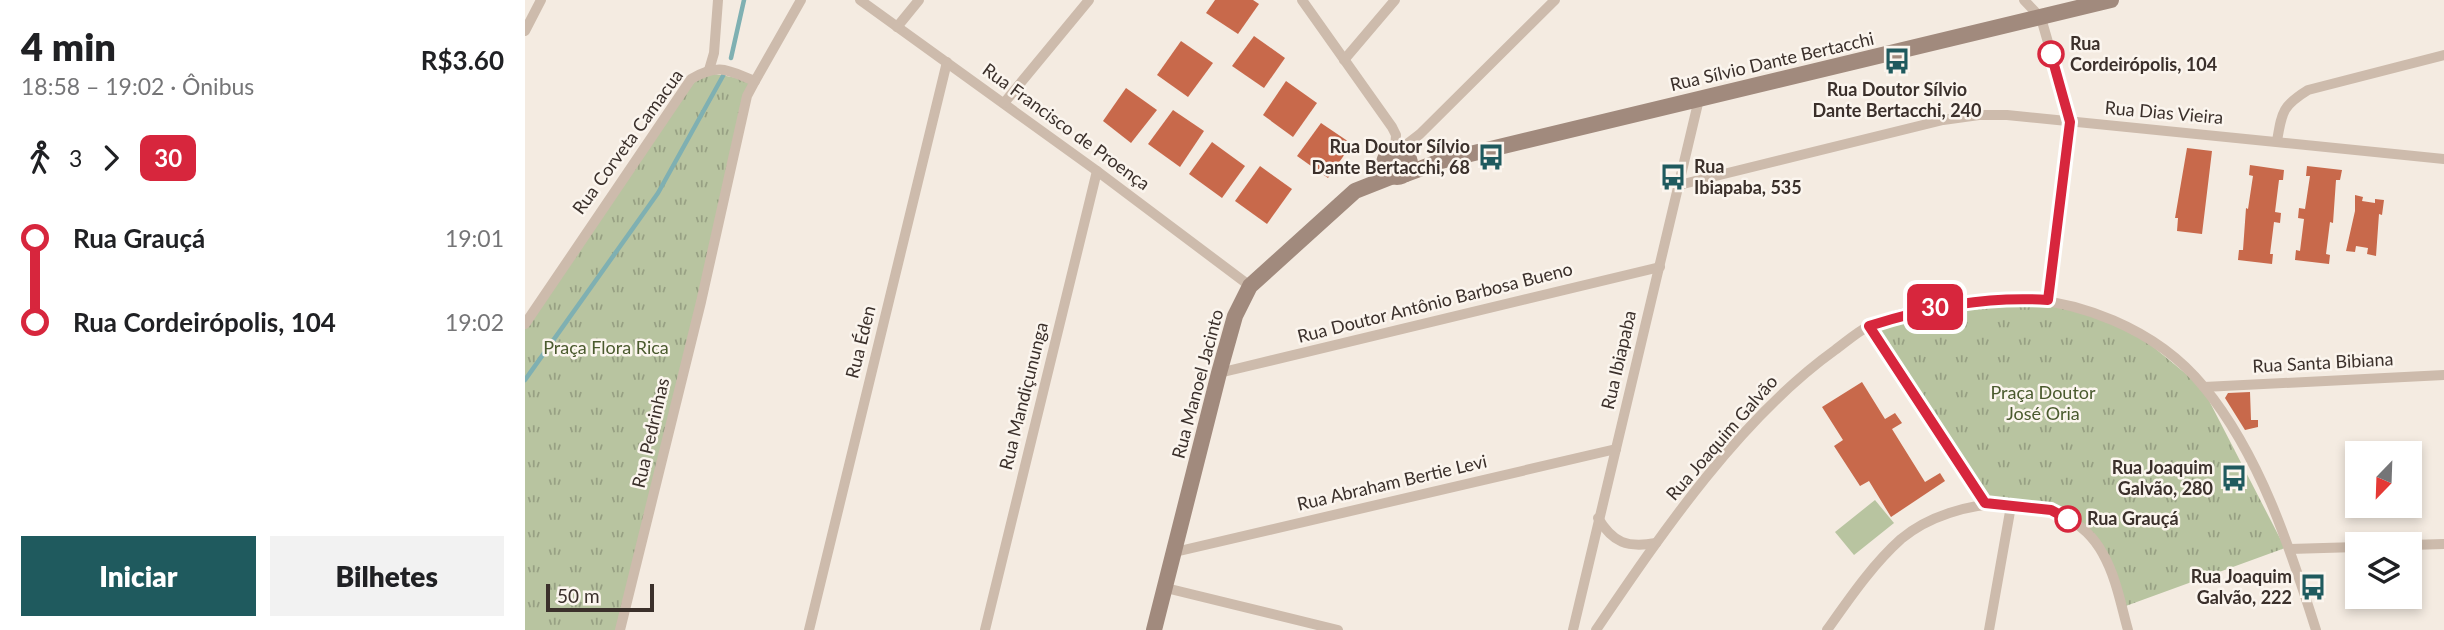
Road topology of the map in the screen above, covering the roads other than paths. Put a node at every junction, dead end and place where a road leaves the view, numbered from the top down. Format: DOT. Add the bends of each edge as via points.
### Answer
graph roads {
  1 [pos="541,0"];
  2 [pos="718,0"];
  3 [pos="801,0"];
  4 [pos="860,0"];
  5 [pos="919,0"];
  6 [pos="1089,0"];
  7 [pos="1302,0"];
  8 [pos="1395,0"];
  9 [pos="1555,0"];
  10 [pos="2024,0"];
  11 [pos="2112,0"];
  12 [pos="2041,18"];
  13 [pos="897,27"];
  14 [pos="525,31"];
  15 [pos="714,53"];
  16 [pos="2444,55"];
  17 [pos="1344,60"];
  18 [pos="947,62"];
  19 [pos="722,68"];
  20 [pos="709,70"];
  21 [pos="755,81"];
  22 [pos="1699,99"];
  23 [pos="1004,103"];
  24 [pos="2070,122"];
  25 [pos="2277,141"];
  26 [pos="1401,153"];
  27 [pos="2444,159"];
  28 [pos="1441,161"];
  29 [pos="1097,171"];
  30 [pos="1400,175"];
  31 [pos="1679,186"];
  32 [pos="1660,267"];
  33 [pos="1250,286"];
  34 [pos="2048,300"];
  35 [pos="525,324"];
  36 [pos="1869,326"];
  37 [pos="1219,373"];
  38 [pos="2444,375"];
  39 [pos="2204,387"];
  40 [pos="1616,449"];
  41 [pos="1985,503"];
  42 [pos="2011,506"];
  43 [pos="1598,517"];
  44 [pos="1656,543"];
  45 [pos="2444,544"];
  46 [pos="2422,545"];
  47 [pos="2345,547"];
  48 [pos="2290,549"];
  49 [pos="1175,552"];
  50 [pos="1165,587"];
  51 [pos="620,630"];
  52 [pos="809,630"];
  53 [pos="985,630"];
  54 [pos="1154,630"];
  55 [pos="1338,630"];
  56 [pos="1573,630"];
  57 [pos="1596,630"];
  58 [pos="1827,630"];
  59 [pos="1989,630"];
  60 [pos="2128,630"];
  61 [pos="2316,630"];
  1 -- 14 [label="street"];
  2 -- 15 [label="street"];
  3 -- 21 [label="street"];
  4 -- 13 [label="street, Rua Francisco de Proença"];
  5 -- 13 [label="street"];
  6 -- 23 [label="street"];
  7 -- 17 [label="street"];
  8 -- 17 [label="street"];
  9 -- 26 [label="street"];
  10 -- 12 [label="street"];
  11 -- 12 [label="street, Rua Sílvio Dante Bertacchi"];
  12 -- 22 [label="street, Rua Sílvio Dante Bertacchi"];
  12 -- 24 [label="street"];
  13 -- 18 [label="street, Rua Francisco de Proença"];
  15 -- 19 [label="street"];
  15 -- 20 [label="street"];
  16 -- 25 [label="street" via="2308,90 2289,101 2281,114"];
  17 -- 26 [label="street" via="1392,127"];
  18 -- 23 [label="street, Rua Francisco de Proença"];
  18 -- 52 [label="street, Rua Éden"];
  19 -- 20 [label="street, Rua Corveta Camacua"];
  19 -- 21 [label="street"];
  20 -- 35 [label="street, Rua Corveta Camacua" via="691,79"];
  21 -- 51 [label="street, Rua Pedrinhas" via="747,96"];
  22 -- 28 [label="street, Rua Sílvio Dante Bertacchi"];
  22 -- 31 [label="street, Rua Ibiapaba"];
  23 -- 29 [label="street, Rua Francisco de Proença"];
  24 -- 25 [label="street, Rua Dias Vieira"];
  24 -- 31 [label="street, Rua Dias Vieira" via="2007,115 1943,120"];
  24 -- 34 [label="street"];
  25 -- 27 [label="street, Rua Dias Vieira"];
  26 -- 28 [label="street, Rua Sílvio Dante Bertacchi"];
  26 -- 30 [label="street" via="1410,167"];
  26 -- 30 [label="street" via="1386,157 1384,164 1387,171"];
  28 -- 30 [label="street, Rua Sílvio Dante Bertacchi"];
  29 -- 33 [label="street, Rua Francisco de Proença"];
  29 -- 53 [label="street, Rua Mandiçununga"];
  30 -- 33 [label="street, Rua Manoel Jacinto" via="1355,191"];
  31 -- 32 [label="street, Rua Ibiapaba"];
  32 -- 37 [label="street, Rua Doutor Antônio Barbosa Bueno"];
  32 -- 40 [label="street, Rua Ibiapaba"];
  33 -- 37 [label="street, Rua Manoel Jacinto" via="1235,316"];
  34 -- 36 [label="street, Rua Joaquim Galvão" via="1980,299"];
  34 -- 39 [label="street, Rua Joaquim Galvão" via="2129,328"];
  36 -- 41 [label="street"];
  36 -- 44 [label="street, Rua Joaquim Galvão" via="1808,369 1759,418"];
  37 -- 49 [label="street, Rua Manoel Jacinto"];
  38 -- 39 [label="street, Rua Santa Bibiana"];
  39 -- 48 [label="street, Rua Joaquim Galvão" via="2235,433"];
  40 -- 43 [label="street, Rua Ibiapaba"];
  40 -- 49 [label="street, Rua Abraham Bertie Levi"];
  41 -- 42 [label="street"];
  41 -- 58 [label="street" via="1941,514 1899,541"];
  42 -- 59 [label="street"];
  42 -- 60 [label="street" via="2051,510 2090,538 2103,553"];
  43 -- 44 [label="street" via="1608,535 1620,543"];
  43 -- 56 [label="street, Rua Ibiapaba"];
  44 -- 57 [label="street, Rua Joaquim Galvão"];
  45 -- 46 [label="street"];
  47 -- 48 [label="street"];
  48 -- 61 [label="street, Rua Joaquim Galvão"];
  49 -- 50 [label="street, Rua Manoel Jacinto"];
  50 -- 54 [label="street, Rua Manoel Jacinto"];
  50 -- 55 [label="street"];
}
